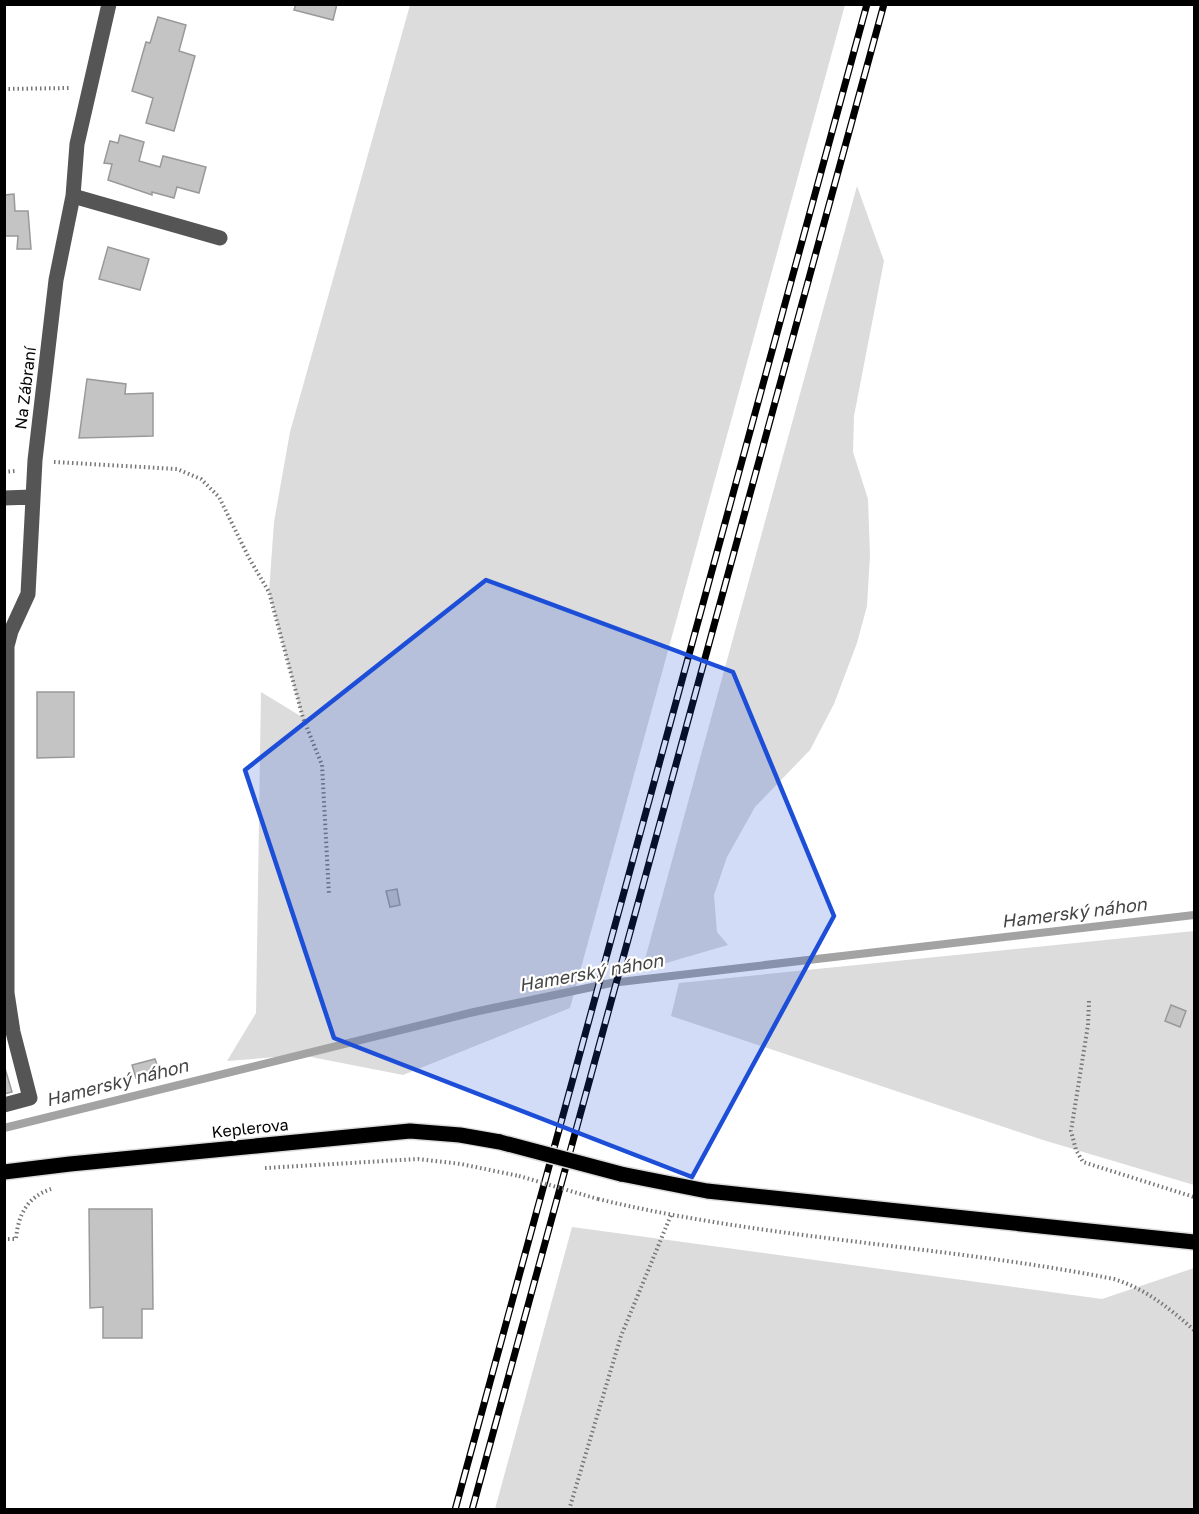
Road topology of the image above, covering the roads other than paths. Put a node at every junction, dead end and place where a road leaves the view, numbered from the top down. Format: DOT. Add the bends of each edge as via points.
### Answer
graph roads {
  1 [pos="109,4"];
  2 [pos="73,196"];
  3 [pos="220,238"];
  4 [pos="32,496"];
  5 [pos="4,498"];
  6 [pos="6,994"];
  7 [pos="4,1105"];
  8 [pos="4,1172"];
  9 [pos="1194,1242"];
  1 -- 2 [label="street, Na Zábraní" via="77,144"];
  2 -- 3 [label="street"];
  2 -- 4 [label="street, Na Zábraní" via="56,280"];
  4 -- 5 [label="street"];
  4 -- 6 [label="street, Na Zábraní" via="28,594 10,632 8,646"];
  6 -- 7 [label="street, Na Zábraní" via="30,1098"];
  8 -- 9 [label="main road, Keplerova, bridge" via="410,1131 500,1142 621,1174 707,1191"];
}
